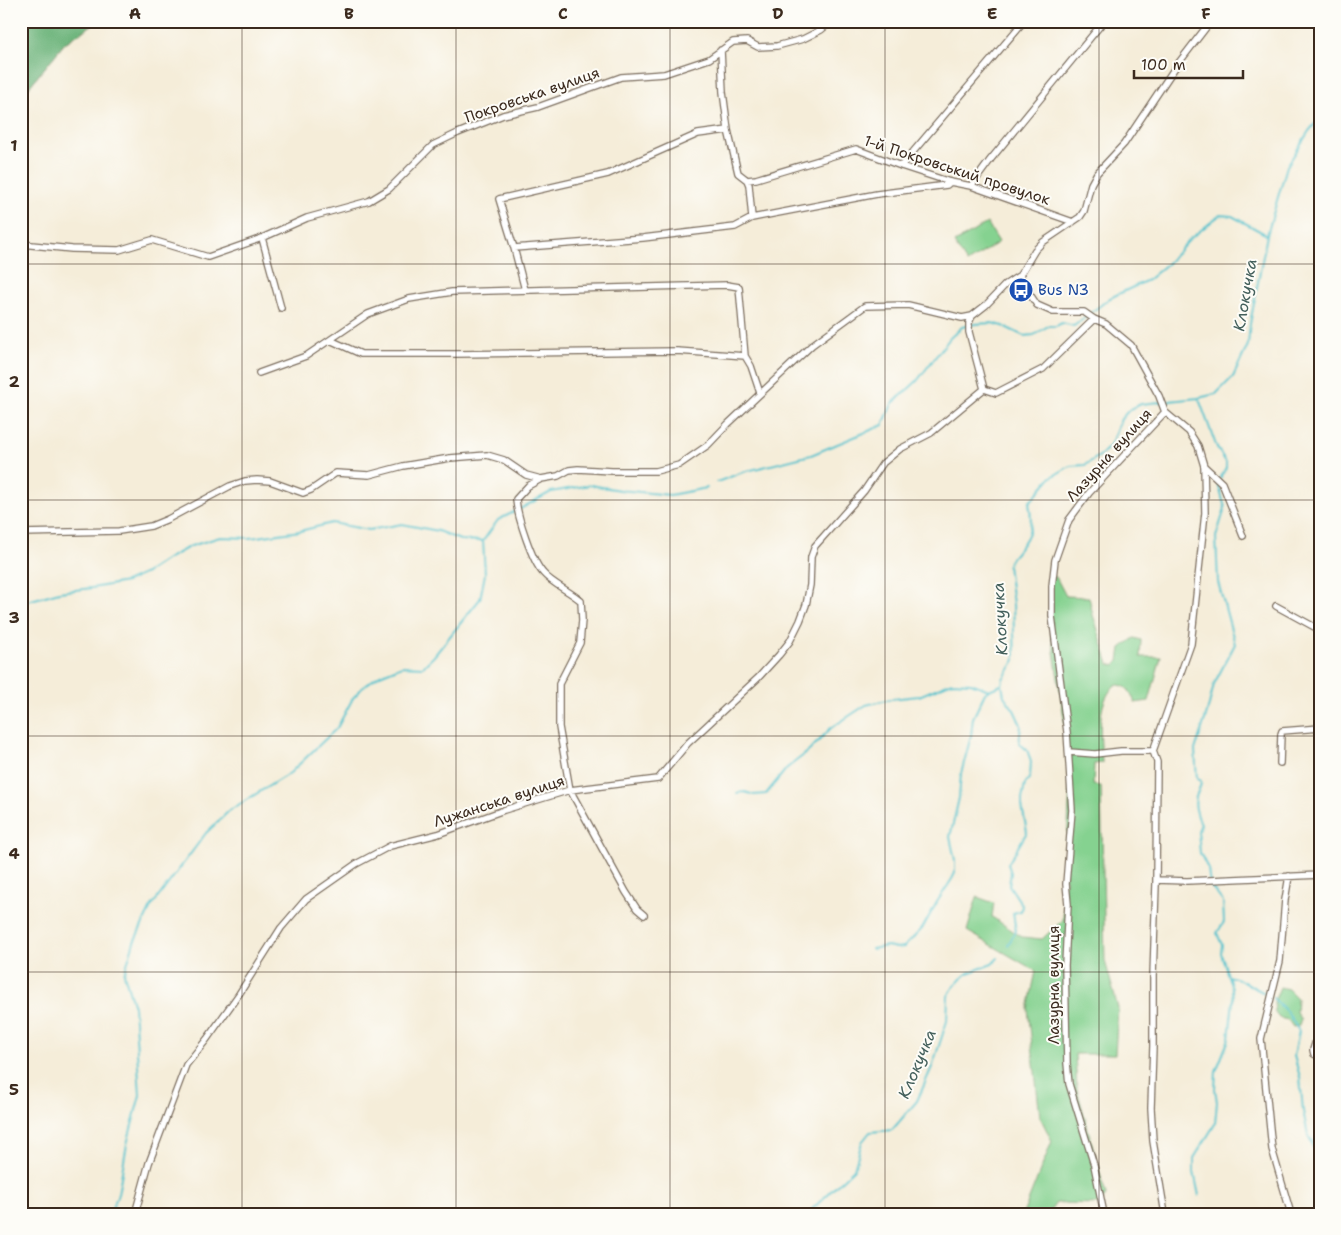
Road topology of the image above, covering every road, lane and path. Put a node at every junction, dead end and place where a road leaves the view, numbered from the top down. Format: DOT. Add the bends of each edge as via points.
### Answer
graph roads {
  1 [pos="832,21"];
  2 [pos="1024,21"];
  3 [pos="1104,21"];
  4 [pos="1211,21"];
  5 [pos="721,50"];
  6 [pos="728,130"];
  7 [pos="901,166"];
  8 [pos="747,180"];
  9 [pos="950,182"];
  10 [pos="971,186"];
  11 [pos="752,218"];
  12 [pos="1073,222"];
  13 [pos="262,238"];
  14 [pos="21,244"];
  15 [pos="514,248"];
  16 [pos="1020,275"];
  17 [pos="525,290"];
  18 [pos="281,308"];
  19 [pos="972,316"];
  20 [pos="1093,318"];
  21 [pos="330,340"];
  22 [pos="745,356"];
  23 [pos="259,373"];
  24 [pos="984,389"];
  25 [pos="760,393"];
  26 [pos="1165,412"];
  27 [pos="1204,466"];
  28 [pos="541,479"];
  29 [pos="21,534"];
  30 [pos="1243,536"];
  31 [pos="1276,606"];
  32 [pos="1320,630"];
  33 [pos="1320,728"];
  34 [pos="1153,751"];
  35 [pos="1069,752"];
  36 [pos="1280,763"];
  37 [pos="570,790"];
  38 [pos="1320,875"];
  39 [pos="1289,876"];
  40 [pos="1156,880"];
  41 [pos="644,915"];
  42 [pos="1320,1028"];
  43 [pos="1320,1057"];
  44 [pos="135,1214"];
  45 [pos="1104,1214"];
  46 [pos="1165,1214"];
  47 [pos="1291,1214"];
  1 -- 5 [label="street, Покровська вулиця" via="803,39 777,46 758,47 747,41 732,42"];
  2 -- 7 [label="street"];
  3 -- 10 [label="street"];
  4 -- 12 [label="street" via="1124,144 1097,174 1084,211"];
  5 -- 6 [label="street"];
  5 -- 13 [label="street, Покровська вулиця" via="708,59 664,74 622,77 458,133 433,145 389,189 369,201 307,218"];
  6 -- 8 [label="street" via="738,174"];
  6 -- 15 [label="street" via="698,134 608,174 498,199"];
  7 -- 8 [label="street, 1-й Покровський провулок" via="856,149"];
  7 -- 9 [label="street, 1-й Покровський провулок"];
  8 -- 11 [label="street"];
  9 -- 10 [label="street, 1-й Покровський провулок"];
  9 -- 11 [label="street"];
  10 -- 12 [label="street, 1-й Покровський провулок"];
  11 -- 15 [label="street" via="735,227"];
  12 -- 16 [label="street" via="1035,250"];
  13 -- 14 [label="street, Покровська вулиця" via="208,257 152,240 119,250"];
  13 -- 18 [label="street"];
  15 -- 17 [label="street"];
  16 -- 19 [label="street"];
  16 -- 20 [label="street, Лазурна вулиця" via="1037,305 1053,312 1084,312"];
  17 -- 21 [label="street" via="452,292 409,299 368,314"];
  17 -- 22 [label="street" via="739,287"];
  19 -- 24 [label="street" via="969,332"];
  19 -- 25 [label="street" via="962,318 908,305 865,306 812,345"];
  20 -- 24 [label="street" via="1043,369 996,392"];
  20 -- 26 [label="street, Лазурна вулиця" via="1106,324 1131,345"];
  21 -- 22 [label="street" via="361,354 677,351"];
  21 -- 23 [label="street" via="306,356"];
  22 -- 25 [label="street"];
  24 -- 37 [label="street, Лужанська вулиця" via="931,433 900,449 883,463 864,491 813,550 806,605 780,655 688,743 658,780"];
  25 -- 28 [label="street" via="708,445 679,465 656,472 578,469"];
  26 -- 27 [label="street, Лазурна вулиця" via="1189,432 1198,446"];
  26 -- 35 [label="street, Лазурна вулиця" via="1088,493 1069,520 1056,555 1052,609"];
  27 -- 30 [label="street" via="1220,480"];
  27 -- 34 [label="street, Лазурна вулиця" via="1205,513 1191,644"];
  28 -- 29 [label="street" via="526,475 504,460 488,455 450,458 369,475 336,473 303,493 270,481 245,481 151,526 119,531"];
  28 -- 37 [label="street" via="528,486 516,499 516,510 542,573 581,601 580,643 562,677 559,690 559,727"];
  31 -- 32 [label="street"];
  33 -- 36 [label="street" via="1282,731"];
  34 -- 35 [label="street"];
  34 -- 40 [label="street" via="1158,772"];
  35 -- 45 [label="street, Лазурна вулиця" via="1072,815 1066,877 1067,1063 1069,1084 1094,1165"];
  37 -- 41 [label="street" via="626,892"];
  37 -- 44 [label="street, Лужанська вулиця" via="438,834 390,846 356,864 306,899 281,928 239,994 186,1065 149,1162"];
  38 -- 39 [label="street"];
  39 -- 40 [label="street"];
  39 -- 47 [label="street" via="1280,961 1261,1034 1273,1153"];
  40 -- 46 [label="street" via="1151,1108"];
  42 -- 43 [label="street" via="1312,1050"];
}
